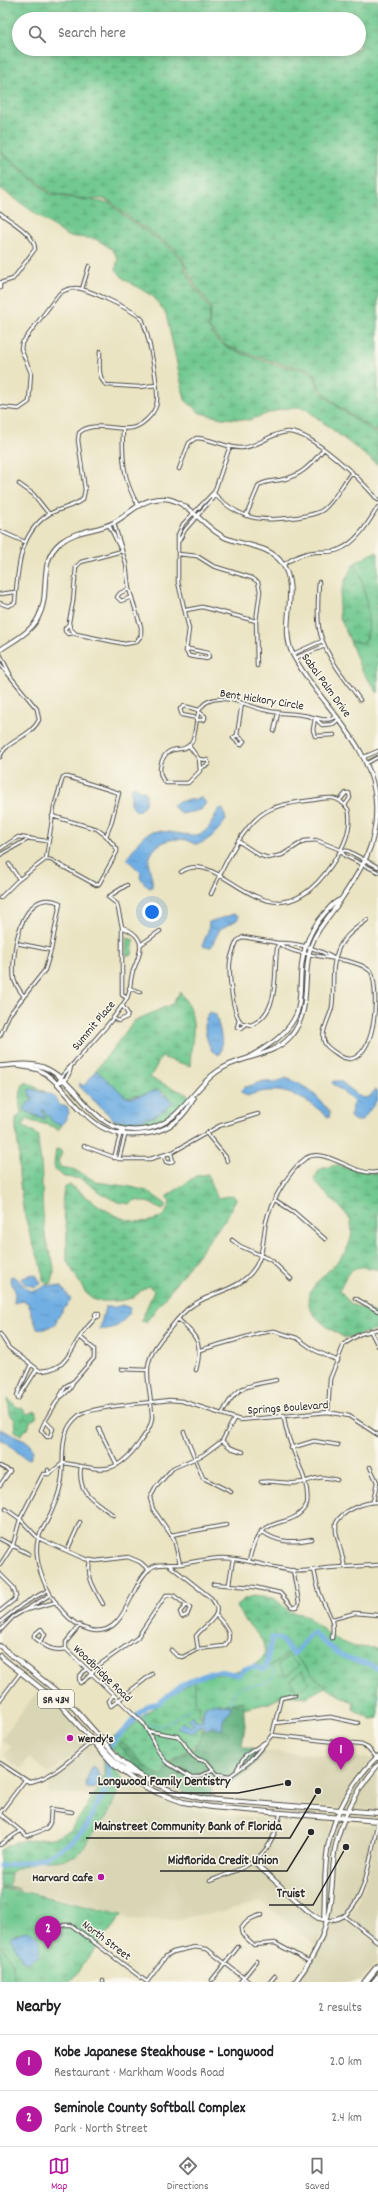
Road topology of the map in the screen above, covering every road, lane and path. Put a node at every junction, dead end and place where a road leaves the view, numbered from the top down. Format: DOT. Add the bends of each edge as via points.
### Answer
graph roads {
  1 [pos="0,213"];
  2 [pos="89,266"];
  3 [pos="0,282"];
  4 [pos="0,288"];
  5 [pos="82,289"];
  6 [pos="100,351"];
  7 [pos="156,385"];
  8 [pos="0,408"];
  9 [pos="123,429"];
  10 [pos="230,446"];
  11 [pos="323,450"];
  12 [pos="179,469"];
  13 [pos="352,472"];
  14 [pos="19,484"];
  15 [pos="213,493"];
  16 [pos="378,500"];
  17 [pos="138,505"];
  18 [pos="378,508"];
  19 [pos="192,513"];
  20 [pos="50,514"];
  21 [pos="246,516"];
  22 [pos="196,517"];
  23 [pos="114,523"];
  24 [pos="109,525"];
  25 [pos="0,531"];
  26 [pos="25,542"];
  27 [pos="178,543"];
  28 [pos="122,551"];
  29 [pos="178,554"];
  30 [pos="283,565"];
  31 [pos="319,582"];
  32 [pos="129,590"];
  33 [pos="16,592"];
  34 [pos="0,594"];
  35 [pos="132,597"];
  36 [pos="0,603"];
  37 [pos="186,610"];
  38 [pos="256,622"];
  39 [pos="69,624"];
  40 [pos="74,632"];
  41 [pos="322,640"];
  42 [pos="325,646"];
  43 [pos="0,650"];
  44 [pos="186,651"];
  45 [pos="0,654"];
  46 [pos="293,654"];
  47 [pos="295,658"];
  48 [pos="0,664"];
  49 [pos="257,666"];
  50 [pos="10,675"];
  51 [pos="360,700"];
  52 [pos="242,703"];
  53 [pos="199,711"];
  54 [pos="278,713"];
  55 [pos="337,716"];
  56 [pos="315,718"];
  57 [pos="197,719"];
  58 [pos="340,720"];
  59 [pos="274,731"];
  60 [pos="237,735"];
  61 [pos="334,735"];
  62 [pos="189,746"];
  63 [pos="378,751"];
  64 [pos="0,757"];
  65 [pos="364,757"];
  66 [pos="378,757"];
  67 [pos="199,759"];
  68 [pos="367,763"];
  69 [pos="201,768"];
  70 [pos="340,800"];
  71 [pos="345,805"];
  72 [pos="52,816"];
  73 [pos="106,836"];
  74 [pos="31,838"];
  75 [pos="48,841"];
  76 [pos="238,841"];
  77 [pos="0,849"];
  78 [pos="341,850"];
  79 [pos="0,856"];
  80 [pos="46,859"];
  81 [pos="366,860"];
  82 [pos="9,864"];
  83 [pos="363,866"];
  84 [pos="378,867"];
  85 [pos="181,872"];
  86 [pos="378,872"];
  87 [pos="219,876"];
  88 [pos="19,879"];
  89 [pos="127,885"];
  90 [pos="0,891"];
  91 [pos="4,894"];
  92 [pos="211,894"];
  93 [pos="0,898"];
  94 [pos="367,920"];
  95 [pos="122,927"];
  96 [pos="160,931"];
  97 [pos="278,942"];
  98 [pos="16,944"];
  99 [pos="140,944"];
  100 [pos="308,948"];
  101 [pos="51,950"];
  102 [pos="306,954"];
  103 [pos="335,959"];
  104 [pos="129,988"];
  105 [pos="140,992"];
  106 [pos="23,995"];
  107 [pos="127,997"];
  108 [pos="122,1005"];
  109 [pos="113,1018"];
  110 [pos="239,1020"];
  111 [pos="245,1024"];
  112 [pos="0,1036"];
  113 [pos="246,1058"];
  114 [pos="17,1065"];
  115 [pos="0,1066"];
  116 [pos="72,1066"];
  117 [pos="60,1078"];
  118 [pos="64,1081"];
  119 [pos="58,1083"];
  120 [pos="199,1090"];
  121 [pos="258,1114"];
  122 [pos="122,1128"];
  123 [pos="206,1132"];
  124 [pos="119,1134"];
  125 [pos="125,1136"];
  126 [pos="84,1146"];
  127 [pos="171,1153"];
  128 [pos="164,1156"];
  129 [pos="114,1158"];
  130 [pos="119,1159"];
  131 [pos="227,1161"];
  132 [pos="378,1172"];
  133 [pos="275,1200"];
  134 [pos="325,1239"];
  135 [pos="232,1240"];
  136 [pos="261,1255"];
  137 [pos="291,1279"];
  138 [pos="355,1298"];
  139 [pos="378,1311"];
  140 [pos="96,1317"];
  141 [pos="178,1319"];
  142 [pos="378,1329"];
  143 [pos="370,1330"];
  144 [pos="0,1334"];
  145 [pos="80,1337"];
  146 [pos="378,1346"];
  147 [pos="200,1350"];
  148 [pos="338,1361"];
  149 [pos="31,1364"];
  150 [pos="37,1369"];
  151 [pos="122,1369"];
  152 [pos="147,1370"];
  153 [pos="196,1370"];
  154 [pos="276,1380"];
  155 [pos="150,1403"];
  156 [pos="328,1412"];
  157 [pos="222,1414"];
  158 [pos="284,1415"];
  159 [pos="234,1419"];
  160 [pos="45,1421"];
  161 [pos="99,1428"];
  162 [pos="184,1432"];
  163 [pos="378,1435"];
  164 [pos="222,1441"];
  165 [pos="338,1445"];
  166 [pos="291,1448"];
  167 [pos="243,1452"];
  168 [pos="194,1458"];
  169 [pos="63,1463"];
  170 [pos="117,1465"];
  171 [pos="0,1466"];
  172 [pos="81,1466"];
  173 [pos="370,1467"];
  174 [pos="48,1470"];
  175 [pos="49,1474"];
  176 [pos="337,1480"];
  177 [pos="305,1481"];
  178 [pos="261,1482"];
  179 [pos="0,1484"];
  180 [pos="231,1492"];
  181 [pos="373,1502"];
  182 [pos="378,1502"];
  183 [pos="6,1509"];
  184 [pos="113,1515"];
  185 [pos="20,1519"];
  186 [pos="80,1522"];
  187 [pos="226,1525"];
  188 [pos="261,1531"];
  189 [pos="171,1535"];
  190 [pos="38,1538"];
  191 [pos="0,1539"];
  192 [pos="312,1539"];
  193 [pos="13,1545"];
  194 [pos="67,1551"];
  195 [pos="29,1554"];
  196 [pos="234,1560"];
  197 [pos="90,1561"];
  198 [pos="249,1561"];
  199 [pos="180,1564"];
  200 [pos="0,1565"];
  201 [pos="169,1565"];
  202 [pos="378,1565"];
  203 [pos="345,1567"];
  204 [pos="149,1570"];
  205 [pos="293,1570"];
  206 [pos="314,1570"];
  207 [pos="0,1574"];
  208 [pos="213,1584"];
  209 [pos="229,1584"];
  210 [pos="48,1590"];
  211 [pos="50,1595"];
  212 [pos="56,1602"];
  213 [pos="103,1604"];
  214 [pos="186,1604"];
  215 [pos="0,1611"];
  216 [pos="22,1611"];
  217 [pos="216,1615"];
  218 [pos="378,1615"];
  219 [pos="333,1619"];
  220 [pos="0,1622"];
  221 [pos="80,1625"];
  222 [pos="0,1631"];
  223 [pos="332,1638"];
  224 [pos="40,1641"];
  225 [pos="0,1646"];
  226 [pos="66,1649"];
  227 [pos="198,1649"];
  228 [pos="171,1650"];
  229 [pos="0,1656"];
  230 [pos="86,1669"];
  231 [pos="22,1672"];
  232 [pos="91,1673"];
  233 [pos="152,1674"];
  234 [pos="113,1695"];
  235 [pos="296,1695"];
  236 [pos="0,1700"];
  237 [pos="118,1700"];
  238 [pos="275,1723"];
  239 [pos="358,1723"];
  240 [pos="148,1731"];
  241 [pos="272,1735"];
  242 [pos="92,1742"];
  243 [pos="266,1742"];
  244 [pos="113,1756"];
  245 [pos="377,1757"];
  246 [pos="0,1763"];
  247 [pos="378,1765"];
  248 [pos="237,1769"];
  249 [pos="212,1770"];
  250 [pos="26,1780"];
  251 [pos="172,1791"];
  252 [pos="170,1798"];
  253 [pos="341,1810"];
  254 [pos="349,1810"];
  255 [pos="72,1812"];
  256 [pos="378,1812"];
  257 [pos="0,1813"];
  258 [pos="280,1814"];
  259 [pos="337,1818"];
  260 [pos="345,1818"];
  261 [pos="378,1821"];
  262 [pos="20,1831"];
  263 [pos="0,1845"];
  264 [pos="254,1862"];
  265 [pos="210,1881"];
  266 [pos="262,1915"];
  267 [pos="346,1917"];
  268 [pos="327,1920"];
  269 [pos="53,1931"];
  270 [pos="378,1942"];
  271 [pos="238,1947"];
  272 [pos="257,1961"];
  273 [pos="311,1962"];
  274 [pos="225,1963"];
  275 [pos="378,1966"];
  276 [pos="275,1976"];
  277 [pos="244,1977"];
  278 [pos="378,1977"];
  279 [pos="212,1980"];
  280 [pos="147,1982"];
  281 [pos="240,1982"];
  282 [pos="249,1982"];
  283 [pos="270,1982"];
  284 [pos="295,1982"];
  285 [pos="366,1982"];
  286 [pos="374,1982"];
  1 -- 3 [label="street" via="35,244 35,249 13,279"];
  2 -- 5 [label="street"];
  3 -- 4 [label="street"];
  5 -- 7 [label="street" via="133,312 142,319"];
  5 -- 8 [label="street" via="70,289 58,294 23,340 21,349 31,373 29,402 19,409"];
  6 -- 7 [label="street" via="100,375 106,385"];
  7 -- 9 [label="street" via="156,406 151,414 139,425"];
  9 -- 17 [label="street" via="122,455 125,477"];
  9 -- 20 [label="street" via="89,427 79,433 84,496 80,502"];
  10 -- 11 [label="street" via="249,447 278,434 292,432 306,436"];
  10 -- 12 [label="street" via="196,438 189,443"];
  10 -- 15 [label="street"];
  11 -- 13 [label="street"];
  11 -- 21 [label="street" via="308,467 296,475 259,485"];
  13 -- 16 [label="street"];
  13 -- 21 [label="street" via="328,506 318,513 270,521"];
  14 -- 20 [label="street" via="33,494"];
  15 -- 19 [label="street"];
  15 -- 21 [label="street" via="231,509"];
  15 -- 22 [label="street" via="212,499"];
  17 -- 19 [label="street" via="163,498 175,500"];
  17 -- 23 [label="street"];
  18 -- 30 [label="street" via="359,534 345,546 331,551 305,553"];
  19 -- 22 [label="street"];
  19 -- 27 [label="street" via="179,530"];
  20 -- 26 [label="street" via="39,523"];
  22 -- 27 [label="street"];
  22 -- 30 [label="street" via="225,538 266,550"];
  23 -- 24 [label="street"];
  23 -- 28 [label="street"];
  24 -- 28 [label="street"];
  24 -- 43 [label="street" via="68,537 53,549 45,569 44,598 40,615 30,628"];
  25 -- 26 [label="street"];
  26 -- 33 [label="street" via="19,557"];
  27 -- 29 [label="street"];
  28 -- 32 [label="street"];
  28 -- 39 [label="street" via="81,562 76,567"];
  29 -- 37 [label="street" via="180,591"];
  29 -- 38 [label="street" via="197,556 213,566 258,582 260,591"];
  30 -- 46 [label="street, Sabal Palm Drive" via="290,586 286,628"];
  31 -- 41 [label="street" via="318,617"];
  32 -- 35 [label="street"];
  32 -- 35 [label="street" via="117,597 121,601"];
  33 -- 34 [label="street"];
  33 -- 36 [label="street" via="12,605"];
  35 -- 40 [label="street" via="141,627 141,636 136,642 125,644"];
  37 -- 38 [label="street" via="202,606"];
  37 -- 44 [label="street" via="189,629"];
  38 -- 49 [label="street"];
  39 -- 40 [label="street"];
  39 -- 40 [label="street" via="65,631 68,634"];
  41 -- 42 [label="street"];
  41 -- 46 [label="street"];
  42 -- 47 [label="street"];
  42 -- 51 [label="street" via="331,659"];
  44 -- 44 [label="street" via="189,649 210,655 207,659 197,658 189,656"];
  45 -- 50 [label="street"];
  46 -- 47 [label="street, Sabal Palm Drive"];
  47 -- 55 [label="street, Sabal Palm Drive"];
  48 -- 50 [label="street"];
  50 -- 64 [label="street" via="37,709 39,720 34,730 2,750"];
  52 -- 53 [label="street, Bent Hickory Circle" via="214,700 203,705"];
  52 -- 54 [label="street, Bent Hickory Circle"];
  52 -- 60 [label="street"];
  53 -- 57 [label="street"];
  53 -- 57 [label="street" via="206,718"];
  53 -- 57 [label="street" via="184,706 180,709 182,715"];
  54 -- 56 [label="street, Bent Hickory Circle"];
  54 -- 59 [label="street"];
  55 -- 56 [label="street, Bent Hickory Circle" via="329,720"];
  55 -- 58 [label="street, Sabal Palm Drive"];
  56 -- 58 [label="street, Bent Hickory Circle" via="322,725"];
  56 -- 61 [label="street" via="315,736"];
  57 -- 62 [label="street"];
  58 -- 65 [label="street, Sabal Palm Drive"];
  62 -- 67 [label="street"];
  62 -- 69 [label="street" via="167,753 159,771 160,776 166,782 183,784 192,780"];
  63 -- 65 [label="street"];
  65 -- 68 [label="street, Sabal Palm Drive"];
  66 -- 68 [label="street"];
  67 -- 69 [label="street"];
  67 -- 69 [label="street" via="207,760 209,764"];
  68 -- 81 [label="street, Sabal Palm Drive" via="375,788 376,805 374,832"];
  70 -- 71 [label="street"];
  70 -- 71 [label="street" via="349,793 350,798"];
  70 -- 76 [label="street" via="330,797 271,809 263,813"];
  71 -- 78 [label="street" via="349,819"];
  72 -- 73 [label="street" via="98,829"];
  72 -- 73 [label="street" via="64,777 116,791 119,798"];
  72 -- 75 [label="street"];
  73 -- 80 [label="street" via="117,852 96,885"];
  74 -- 75 [label="street"];
  74 -- 77 [label="street" via="18,837"];
  74 -- 79 [label="street"];
  75 -- 80 [label="street"];
  76 -- 78 [label="street" via="268,858 282,855 309,840 321,841"];
  76 -- 87 [label="street"];
  78 -- 81 [label="street"];
  78 -- 83 [label="street" via="345,856"];
  78 -- 87 [label="street" via="326,873 308,893 290,901 259,898"];
  80 -- 88 [label="street"];
  81 -- 83 [label="street, Sabal Palm Drive"];
  81 -- 84 [label="street"];
  82 -- 88 [label="street"];
  83 -- 86 [label="street"];
  83 -- 100 [label="street, Sabal Palm Drive"];
  85 -- 87 [label="street" via="188,867 196,867"];
  87 -- 92 [label="street"];
  88 -- 91 [label="street"];
  89 -- 95 [label="street" via="108,898 117,904"];
  90 -- 91 [label="street"];
  91 -- 93 [label="street"];
  94 -- 103 [label="street" via="345,939 337,950"];
  95 -- 99 [label="street" via="136,934"];
  95 -- 107 [label="street" via="122,995"];
  96 -- 99 [label="street"];
  97 -- 100 [label="street"];
  97 -- 102 [label="street" via="284,948"];
  97 -- 110 [label="street" via="244,937 237,941 230,961 230,970 235,1014"];
  97 -- 111 [label="street" via="274,991 270,1006 256,1023"];
  98 -- 101 [label="street"];
  98 -- 101 [label="street" via="22,918 44,899 60,903"];
  98 -- 106 [label="street" via="14,980"];
  99 -- 104 [label="street" via="138,961"];
  100 -- 102 [label="street, Sabal Palm Drive"];
  100 -- 103 [label="street"];
  101 -- 106 [label="street" via="45,970"];
  102 -- 103 [label="street"];
  102 -- 113 [label="street, Sabal Palm Drive" via="301,964 300,1000 294,1018 278,1039"];
  102 -- 113 [label="street, Sabal Palm Drive" via="305,1004 296,1028 276,1049"];
  103 -- 103 [label="street" via="364,966 372,973 373,978 374,1018 369,1040 362,1052 348,1059 332,1050 323,1040 332,1008"];
  104 -- 105 [label="street"];
  104 -- 107 [label="street"];
  106 -- 112 [label="street" via="9,1015"];
  107 -- 108 [label="street, Summit Place"];
  108 -- 109 [label="street, Summit Place"];
  108 -- 109 [label="street" via="128,1014 127,1017 118,1021"];
  109 -- 116 [label="street, Summit Place"];
  110 -- 111 [label="street"];
  110 -- 111 [label="street" via="237,1027 242,1028"];
  113 -- 120 [label="street, Sabal Palm Drive" via="220,1069"];
  114 -- 115 [label="street, Sabal Palm Drive"];
  114 -- 117 [label="street, Sabal Palm Drive" via="40,1066"];
  114 -- 119 [label="street, Sabal Palm Drive" via="39,1070"];
  116 -- 117 [label="street, Summit Place"];
  116 -- 118 [label="street, Summit Place"];
  117 -- 118 [label="street, Sabal Palm Drive"];
  117 -- 119 [label="street, Summit Place"];
  118 -- 119 [label="street"];
  118 -- 122 [label="street, Sabal Palm Drive" via="98,1118"];
  119 -- 124 [label="street, Sabal Palm Drive" via="91,1120 106,1130"];
  120 -- 122 [label="street, Sabal Palm Drive" via="182,1110 162,1124 145,1130"];
  120 -- 125 [label="street, Sabal Palm Drive" via="185,1113 165,1128 147,1134"];
  121 -- 123 [label="street"];
  122 -- 124 [label="street"];
  122 -- 125 [label="street"];
  123 -- 127 [label="street"];
  123 -- 131 [label="street"];
  124 -- 125 [label="street, Sabal Palm Drive"];
  124 -- 129 [label="street"];
  125 -- 130 [label="street"];
  126 -- 129 [label="street"];
  127 -- 128 [label="street"];
  127 -- 128 [label="street" via="173,1161 170,1163 166,1162"];
  128 -- 130 [label="street" via="141,1161"];
  129 -- 130 [label="street"];
  132 -- 133 [label="street" via="366,1173 326,1157 309,1157 296,1168"];
  133 -- 134 [label="street" via="294,1212"];
  133 -- 136 [label="street" via="266,1220"];
  135 -- 136 [label="street"];
  136 -- 137 [label="street" via="276,1264"];
  136 -- 141 [label="street" via="252,1271 239,1284 194,1304"];
  138 -- 139 [label="street"];
  140 -- 145 [label="street"];
  141 -- 147 [label="street" via="195,1337"];
  141 -- 152 [label="street" via="157,1344"];
  142 -- 143 [label="street"];
  143 -- 146 [label="street"];
  143 -- 148 [label="street" via="354,1336 344,1344"];
  144 -- 149 [label="street" via="9,1348"];
  145 -- 150 [label="street" via="59,1367 52,1370"];
  145 -- 160 [label="street" via="96,1354 92,1362 66,1386"];
  147 -- 148 [label="street" via="274,1331 297,1338 314,1350"];
  147 -- 153 [label="street"];
  148 -- 156 [label="street" via="330,1379"];
  149 -- 150 [label="street"];
  149 -- 150 [label="street" via="17,1395 18,1399"];
  151 -- 152 [label="street"];
  152 -- 155 [label="street"];
  154 -- 157 [label="street" via="239,1389 227,1403"];
  155 -- 157 [label="street, Springs Boulevard" via="177,1400"];
  155 -- 169 [label="street, Springs Boulevard" via="87,1411 77,1416 63,1440"];
  155 -- 170 [label="street" via="152,1416 149,1429 129,1457"];
  156 -- 158 [label="street, Springs Boulevard"];
  156 -- 163 [label="street, Springs Boulevard" via="349,1416"];
  157 -- 159 [label="street, Springs Boulevard"];
  158 -- 159 [label="street, Springs Boulevard"];
  158 -- 166 [label="street"];
  159 -- 164 [label="street"];
  160 -- 160 [label="street" via="41,1430 47,1437 53,1429"];
  161 -- 170 [label="street"];
  162 -- 168 [label="street"];
  164 -- 167 [label="street" via="231,1448"];
  164 -- 168 [label="street" via="207,1453"];
  165 -- 166 [label="street" via="314,1441"];
  166 -- 177 [label="street"];
  168 -- 180 [label="street" via="203,1478"];
  168 -- 189 [label="street" via="173,1468 150,1498 153,1509"];
  169 -- 172 [label="street"];
  169 -- 175 [label="street"];
  169 -- 190 [label="street, Springs Boulevard" via="58,1495"];
  170 -- 172 [label="street" via="100,1470"];
  171 -- 179 [label="street" via="10,1471"];
  172 -- 184 [label="street" via="79,1479 82,1490"];
  173 -- 181 [label="street" via="377,1482"];
  174 -- 175 [label="street"];
  175 -- 185 [label="street" via="43,1474"];
  176 -- 177 [label="street" via="320,1476"];
  177 -- 178 [label="street" via="293,1484 278,1480"];
  177 -- 188 [label="street" via="308,1497 304,1509 294,1517 267,1526"];
  181 -- 182 [label="street"];
  181 -- 203 [label="street" via="346,1513 336,1524"];
  183 -- 185 [label="street"];
  185 -- 190 [label="street"];
  185 -- 193 [label="street"];
  186 -- 194 [label="street"];
  187 -- 189 [label="street"];
  188 -- 192 [label="street" via="284,1542"];
  188 -- 198 [label="street" via="252,1546"];
  189 -- 199 [label="street"];
  190 -- 194 [label="street"];
  190 -- 210 [label="street, Springs Boulevard" via="37,1560"];
  191 -- 193 [label="street"];
  193 -- 195 [label="street"];
  193 -- 200 [label="street"];
  194 -- 197 [label="street"];
  196 -- 198 [label="street"];
  196 -- 199 [label="street" via="223,1558"];
  196 -- 209 [label="street"];
  197 -- 204 [label="street" via="128,1557 140,1562"];
  197 -- 213 [label="street" via="90,1578"];
  198 -- 205 [label="street"];
  199 -- 201 [label="street"];
  201 -- 204 [label="street" via="159,1565"];
  201 -- 217 [label="street" via="211,1598 218,1608"];
  202 -- 203 [label="street"];
  203 -- 206 [label="street"];
  204 -- 221 [label="street, Springs Boulevard" via="139,1582 119,1620 98,1630 89,1630"];
  205 -- 206 [label="street"];
  205 -- 209 [label="street" via="298,1593 297,1607 292,1607 280,1593"];
  206 -- 219 [label="street" via="319,1593"];
  207 -- 215 [label="street" via="13,1587 16,1596"];
  208 -- 209 [label="street"];
  210 -- 211 [label="street, Springs Boulevard"];
  210 -- 220 [label="street" via="23,1604"];
  211 -- 212 [label="street, Springs Boulevard"];
  211 -- 216 [label="street"];
  212 -- 216 [label="street"];
  212 -- 221 [label="street, Springs Boulevard"];
  214 -- 214 [label="street" via="180,1612 182,1617 186,1616 190,1608"];
  214 -- 232 [label="street" via="173,1595 166,1595 137,1638"];
  216 -- 222 [label="street"];
  217 -- 227 [label="street" via="196,1636"];
  217 -- 227 [label="street" via="226,1627 228,1642 222,1647"];
  218 -- 219 [label="street" via="355,1613"];
  219 -- 223 [label="street"];
  221 -- 226 [label="street, Woodbridge Road" via="66,1642"];
  224 -- 224 [label="street" via="34,1636 41,1629 45,1635"];
  224 -- 226 [label="street" via="52,1650"];
  225 -- 244 [label="main road, SR 434" via="65,1698"];
  226 -- 230 [label="street, Woodbridge Road"];
  227 -- 228 [label="street" via="180,1657"];
  229 -- 231 [label="main road, SR 434"];
  230 -- 232 [label="street, Woodbridge Road"];
  230 -- 232 [label="street" via="79,1678 80,1683"];
  231 -- 236 [label="street"];
  231 -- 242 [label="main road, SR 434" via="58,1702"];
  232 -- 234 [label="street, Woodbridge Road"];
  233 -- 237 [label="street"];
  234 -- 237 [label="street, Woodbridge Road"];
  234 -- 237 [label="street" via="109,1701 110,1705"];
  235 -- 238 [label="street" via="281,1698"];
  237 -- 240 [label="street, Woodbridge Road" via="140,1719"];
  238 -- 239 [label="street" via="330,1717"];
  238 -- 241 [label="street"];
  240 -- 249 [label="street" via="177,1736 193,1756 206,1761"];
  240 -- 249 [label="street, Woodbridge Road" via="166,1762 190,1777 198,1777"];
  241 -- 243 [label="street"];
  241 -- 245 [label="street" via="362,1745"];
  242 -- 244 [label="main road"];
  242 -- 250 [label="street" via="48,1777 38,1781"];
  242 -- 252 [label="main road, SR 434" via="114,1765 140,1784"];
  243 -- 248 [label="street" via="250,1762"];
  243 -- 248 [label="street" via="246,1755"];
  244 -- 251 [label="main road" via="132,1773"];
  245 -- 253 [label="street" via="358,1779"];
  246 -- 250 [label="street"];
  247 -- 254 [label="street"];
  248 -- 249 [label="street" via="226,1777"];
  250 -- 257 [label="street"];
  251 -- 252 [label="street"];
  251 -- 253 [label="main road" via="217,1800"];
  252 -- 258 [label="main road, SR 434" via="204,1806"];
  253 -- 254 [label="main road"];
  253 -- 259 [label="street"];
  254 -- 256 [label="main road"];
  254 -- 260 [label="street"];
  255 -- 262 [label="street" via="51,1809 50,1824 46,1829 27,1836"];
  257 -- 262 [label="street"];
  258 -- 259 [label="main road, SR 434"];
  258 -- 264 [label="street" via="276,1832"];
  259 -- 260 [label="main road, SR 434"];
  259 -- 268 [label="street" via="328,1848 324,1916"];
  260 -- 261 [label="main road, SR 434"];
  260 -- 268 [label="street" via="335,1849"];
  261 -- 267 [label="street" via="364,1885 354,1907"];
  262 -- 263 [label="street"];
  264 -- 265 [label="street"];
  264 -- 268 [label="street" via="309,1912"];
  266 -- 273 [label="street" via="250,1918 241,1929 242,1934 254,1945 275,1943"];
  267 -- 268 [label="street" via="334,1921"];
  267 -- 270 [label="street"];
  268 -- 273 [label="street" via="322,1939"];
  269 -- 280 [label="street, North Street" via="64,1925 71,1925"];
  271 -- 274 [label="street"];
  272 -- 277 [label="street"];
  273 -- 284 [label="street"];
  274 -- 277 [label="street"];
  274 -- 279 [label="street"];
  274 -- 280 [label="street" via="207,1949 188,1947 166,1956"];
  275 -- 285 [label="highway"];
  276 -- 283 [label="street"];
  277 -- 281 [label="street"];
  277 -- 282 [label="street"];
  278 -- 286 [label="highway"];
}
